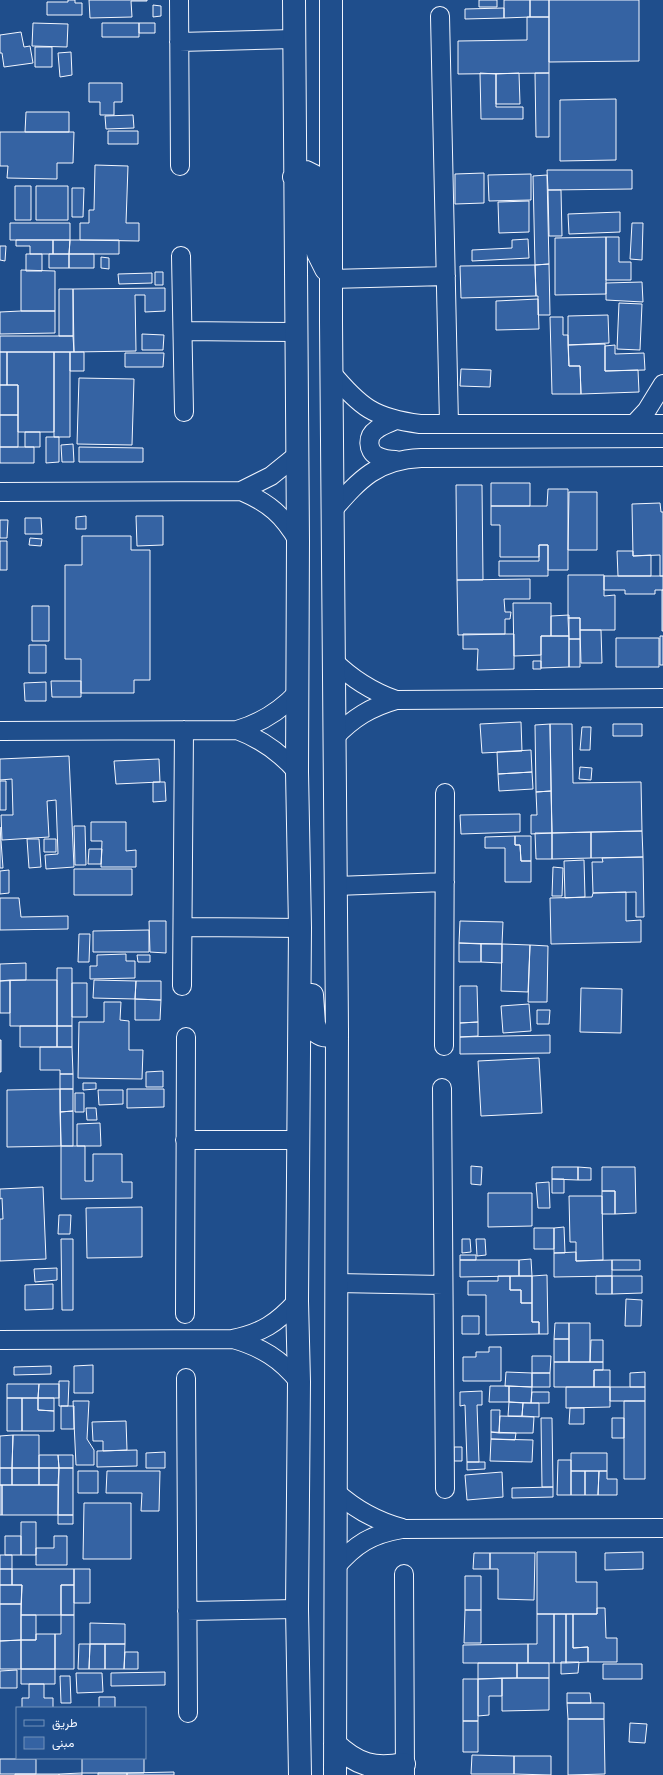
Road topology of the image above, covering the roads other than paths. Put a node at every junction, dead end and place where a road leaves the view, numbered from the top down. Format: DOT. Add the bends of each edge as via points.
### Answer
graph roads {
  1 [pos="179,0"];
  2 [pos="294,0"];
  3 [pos="331,0"];
  4 [pos="440,16"];
  5 [pos="294,39"];
  6 [pos="179,42"];
  7 [pos="180,166"];
  8 [pos="294,177"];
  9 [pos="181,256"];
  10 [pos="446,276"];
  11 [pos="331,279"];
  12 [pos="183,331"];
  13 [pos="296,332"];
  14 [pos="331,372"];
  15 [pos="663,384"];
  16 [pos="184,412"];
  17 [pos="396,420"];
  18 [pos="449,424"];
  19 [pos="634,424"];
  20 [pos="663,424"];
  21 [pos="297,455"];
  22 [pos="663,457"];
  23 [pos="396,460"];
  24 [pos="241,491"];
  25 [pos="0,492"];
  26 [pos="333,510"];
  27 [pos="298,541"];
  28 [pos="334,661"];
  29 [pos="297,693"];
  30 [pos="663,698"];
  31 [pos="396,700"];
  32 [pos="184,730"];
  33 [pos="237,730"];
  34 [pos="0,731"];
  35 [pos="335,737"];
  36 [pos="297,772"];
  37 [pos="445,793"];
  38 [pos="445,882"];
  39 [pos="336,886"];
  40 [pos="183,927"];
  41 [pos="300,928"];
  42 [pos="182,986"];
  43 [pos="337,1030"];
  44 [pos="186,1037"];
  45 [pos="444,1046"];
  46 [pos="442,1088"];
  47 [pos="186,1140"];
  48 [pos="298,1140"];
  49 [pos="337,1283"];
  50 [pos="443,1285"];
  51 [pos="297,1301"];
  52 [pos="185,1314"];
  53 [pos="232,1339"];
  54 [pos="0,1340"];
  55 [pos="186,1378"];
  56 [pos="299,1382"];
  57 [pos="445,1489"];
  58 [pos="336,1492"];
  59 [pos="663,1528"];
  60 [pos="402,1529"];
  61 [pos="335,1568"];
  62 [pos="404,1574"];
  63 [pos="298,1609"];
  64 [pos="187,1611"];
  65 [pos="188,1713"];
  66 [pos="335,1744"];
  67 [pos="404,1770"];
  68 [pos="300,1775"];
  69 [pos="335,1775"];
  1 -- 6 [label="street"];
  2 -- 5 [label="main road"];
  3 -- 11 [label="main road"];
  4 -- 10 [label="street"];
  5 -- 6 [label="street"];
  5 -- 8 [label="main road"];
  6 -- 7 [label="street"];
  8 -- 11 [label="main road" via="306,172 314,176 316,244 321,261"];
  8 -- 13 [label="main road"];
  9 -- 12 [label="street"];
  10 -- 11 [label="street"];
  10 -- 18 [label="street"];
  11 -- 14 [label="main road"];
  12 -- 13 [label="street"];
  12 -- 16 [label="street"];
  13 -- 21 [label="main road"];
  14 -- 17 [label="street" via="356,400 372,412"];
  14 -- 26 [label="main road"];
  15 -- 19 [label="street" via="647,410"];
  17 -- 18 [label="street" via="420,424"];
  17 -- 23 [label="street" via="377,429 371,434 369,442 376,456"];
  18 -- 19 [label="street"];
  19 -- 20 [label="street"];
  21 -- 24 [label="street" via="271,476"];
  21 -- 27 [label="main road"];
  22 -- 23 [label="street"];
  23 -- 26 [label="street" via="367,475"];
  24 -- 25 [label="street"];
  24 -- 27 [label="street" via="275,510"];
  26 -- 28 [label="main road"];
  27 -- 29 [label="main road"];
  28 -- 31 [label="street" via="362,685"];
  28 -- 35 [label="main road"];
  29 -- 33 [label="street" via="276,713"];
  29 -- 36 [label="main road"];
  30 -- 31 [label="street"];
  31 -- 35 [label="street" via="369,710 345,726"];
  32 -- 33 [label="street"];
  32 -- 34 [label="street"];
  32 -- 40 [label="street"];
  33 -- 36 [label="street" via="276,750"];
  35 -- 39 [label="main road"];
  36 -- 41 [label="main road"];
  37 -- 38 [label="street"];
  38 -- 39 [label="street"];
  38 -- 45 [label="street"];
  39 -- 43 [label="main road"];
  40 -- 41 [label="street"];
  40 -- 42 [label="street"];
  41 -- 43 [label="main road" via="310,952 315,1028 325,1037"];
  41 -- 48 [label="main road"];
  43 -- 49 [label="main road"];
  44 -- 47 [label="street"];
  46 -- 50 [label="street"];
  47 -- 48 [label="street"];
  47 -- 52 [label="street"];
  48 -- 51 [label="main road"];
  49 -- 50 [label="street"];
  49 -- 58 [label="main road"];
  50 -- 57 [label="street"];
  51 -- 53 [label="street" via="269,1327 251,1335"];
  51 -- 56 [label="main road"];
  53 -- 54 [label="street"];
  53 -- 56 [label="street" via="263,1350 277,1359"];
  55 -- 64 [label="street"];
  56 -- 63 [label="main road"];
  58 -- 60 [label="street" via="363,1513"];
  58 -- 61 [label="main road"];
  59 -- 60 [label="street"];
  60 -- 61 [label="street" via="376,1535 360,1543 346,1554"];
  61 -- 66 [label="main road"];
  62 -- 67 [label="street"];
  63 -- 64 [label="street"];
  63 -- 68 [label="main road"];
  64 -- 65 [label="street"];
  66 -- 67 [label="main road" via="360,1762"];
  66 -- 69 [label="main road"];
}
